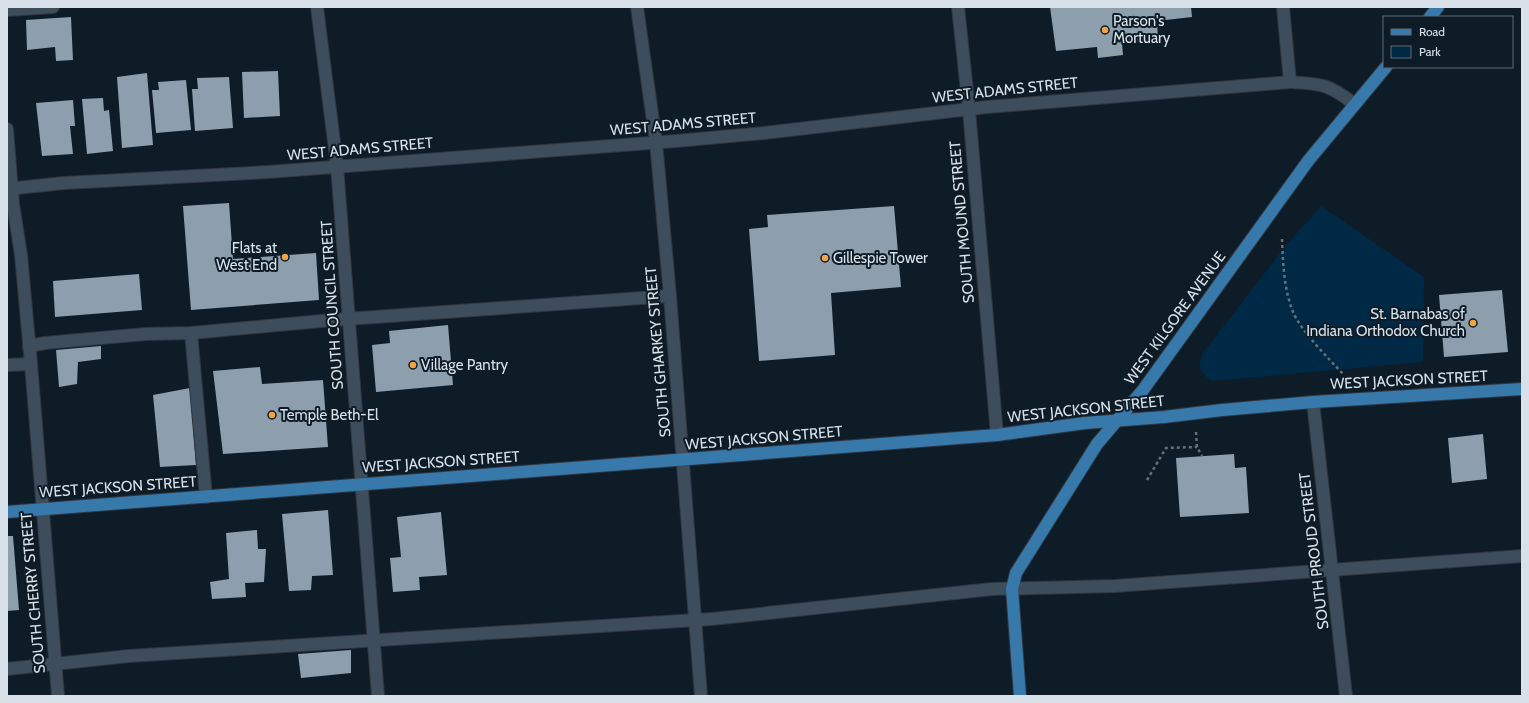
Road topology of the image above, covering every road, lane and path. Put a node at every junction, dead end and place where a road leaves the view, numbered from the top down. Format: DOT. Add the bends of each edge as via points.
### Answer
graph roads {
  1 [pos="53,7"];
  2 [pos="317,7"];
  3 [pos="637,7"];
  4 [pos="958,7"];
  5 [pos="1283,7"];
  6 [pos="1438,7"];
  7 [pos="7,10"];
  8 [pos="1431,16"];
  9 [pos="1385,68"];
  10 [pos="1290,82"];
  11 [pos="1354,104"];
  12 [pos="969,110"];
  13 [pos="7,129"];
  14 [pos="656,142"];
  15 [pos="337,166"];
  16 [pos="9,189"];
  17 [pos="1282,239"];
  18 [pos="670,296"];
  19 [pos="348,320"];
  20 [pos="191,333"];
  21 [pos="29,346"];
  22 [pos="31,364"];
  23 [pos="7,365"];
  24 [pos="1343,374"];
  25 [pos="1522,389"];
  26 [pos="1313,402"];
  27 [pos="1118,421"];
  28 [pos="1196,432"];
  29 [pos="997,435"];
  30 [pos="1197,447"];
  31 [pos="1202,456"];
  32 [pos="683,460"];
  33 [pos="1147,480"];
  34 [pos="362,483"];
  35 [pos="206,497"];
  36 [pos="43,509"];
  37 [pos="7,512"];
  38 [pos="1522,556"];
  39 [pos="1333,571"];
  40 [pos="1012,589"];
  41 [pos="696,620"];
  42 [pos="374,641"];
  43 [pos="55,665"];
  44 [pos="7,669"];
  45 [pos="58,696"];
  46 [pos="378,696"];
  47 [pos="701,696"];
  48 [pos="1020,696"];
  49 [pos="1346,696"];
  1 -- 7 [label="street"];
  2 -- 15 [label="street, SOUTH COUNCIL STREET"];
  3 -- 14 [label="street, SOUTH GHARKEY STREET"];
  4 -- 12 [label="street, SOUTH MOUND STREET"];
  5 -- 10 [label="street"];
  6 -- 8 [label="main road"];
  9 -- 11 [label="main road, WEST KILGORE AVENUE"];
  10 -- 11 [label="street, WEST ADAMS STREET" via="1321,84 1338,91"];
  10 -- 12 [label="street, WEST ADAMS STREET" via="1025,103"];
  11 -- 27 [label="main road, WEST KILGORE AVENUE" via="1308,161"];
  12 -- 14 [label="street, WEST ADAMS STREET" via="764,134"];
  12 -- 29 [label="street, SOUTH MOUND STREET"];
  13 -- 16 [label="street, SOUTH CHERRY STREET"];
  14 -- 15 [label="street, WEST ADAMS STREET"];
  14 -- 18 [label="street, SOUTH GHARKEY STREET"];
  15 -- 16 [label="street, WEST ADAMS STREET" via="260,173 64,183"];
  15 -- 19 [label="street, SOUTH COUNCIL STREET"];
  16 -- 21 [label="street, SOUTH CHERRY STREET" via="21,255"];
  17 -- 24 [label="path" via="1283,274 1293,313"];
  18 -- 19 [label="street"];
  18 -- 32 [label="street, SOUTH GHARKEY STREET"];
  19 -- 20 [label="street"];
  19 -- 34 [label="street, SOUTH COUNCIL STREET"];
  20 -- 21 [label="street" via="138,334"];
  20 -- 35 [label="street"];
  21 -- 22 [label="street, SOUTH CHERRY STREET"];
  22 -- 23 [label="street"];
  22 -- 36 [label="street, SOUTH CHERRY STREET"];
  25 -- 26 [label="main road, WEST JACKSON STREET"];
  26 -- 27 [label="main road, WEST JACKSON STREET"];
  26 -- 39 [label="street, SOUTH PROUD STREET"];
  27 -- 29 [label="main road, WEST JACKSON STREET"];
  27 -- 40 [label="main road, WEST KILGORE AVENUE" via="1097,444 1016,573"];
  28 -- 30 [label="path"];
  29 -- 32 [label="main road, WEST JACKSON STREET"];
  30 -- 31 [label="path"];
  30 -- 33 [label="path" via="1166,448"];
  32 -- 34 [label="main road, WEST JACKSON STREET"];
  32 -- 41 [label="street, SOUTH GHARKEY STREET"];
  34 -- 35 [label="main road, WEST JACKSON STREET"];
  34 -- 42 [label="street, SOUTH COUNCIL STREET"];
  35 -- 36 [label="main road, WEST JACKSON STREET"];
  36 -- 37 [label="main road, WEST JACKSON STREET"];
  36 -- 43 [label="street, SOUTH CHERRY STREET"];
  38 -- 39 [label="street"];
  39 -- 40 [label="street" via="1115,586"];
  39 -- 49 [label="street, SOUTH PROUD STREET"];
  40 -- 41 [label="street"];
  40 -- 48 [label="main road, WEST KILGORE AVENUE"];
  41 -- 42 [label="street"];
  41 -- 47 [label="street, SOUTH GHARKEY STREET"];
  42 -- 43 [label="street" via="129,656"];
  42 -- 46 [label="street, SOUTH COUNCIL STREET"];
  43 -- 44 [label="street"];
  43 -- 45 [label="street, SOUTH CHERRY STREET"];
}
